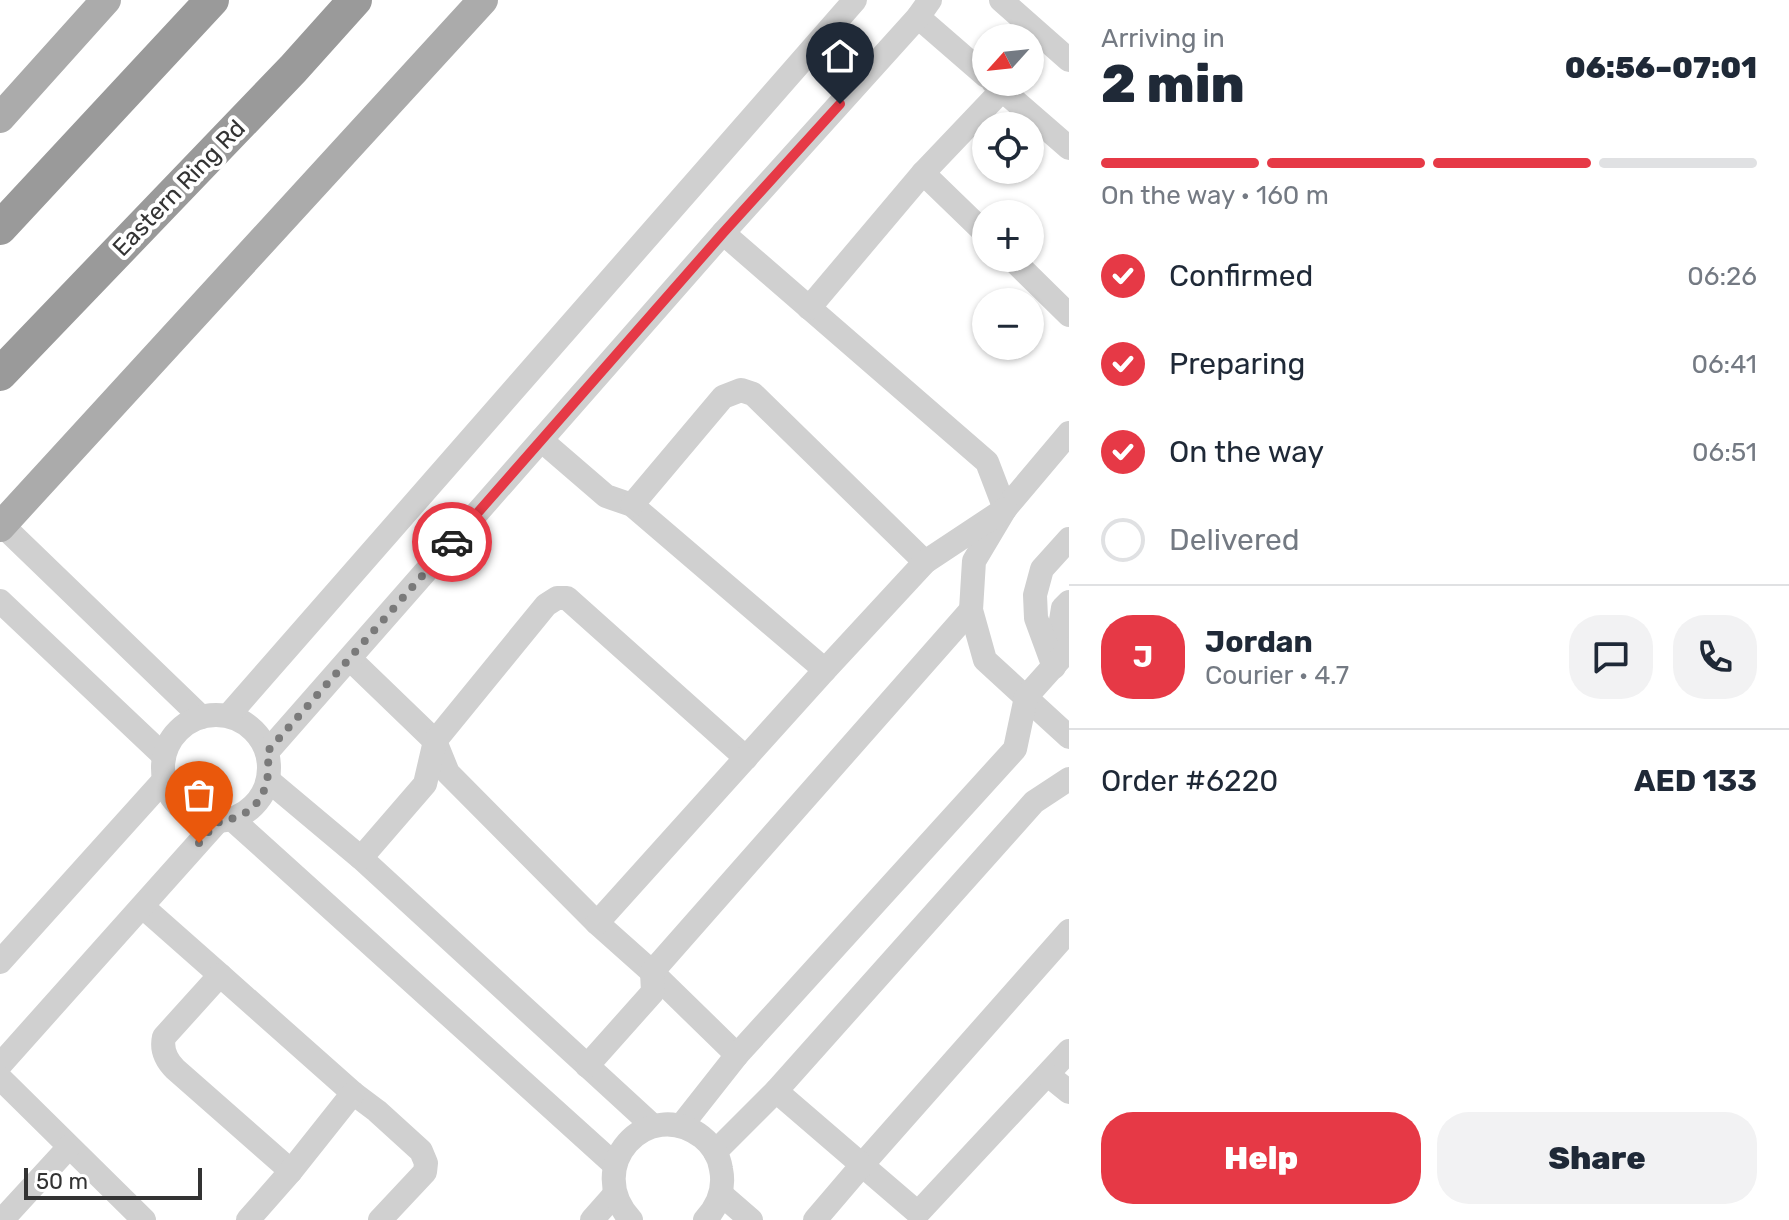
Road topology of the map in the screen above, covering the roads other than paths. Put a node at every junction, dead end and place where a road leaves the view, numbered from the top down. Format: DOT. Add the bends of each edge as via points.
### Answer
graph roads {
  1 [pos="106,0"];
  2 [pos="202,0"];
  3 [pos="212,0"];
  4 [pos="355,0"];
  5 [pos="370,0"];
  6 [pos="483,0"];
  7 [pos="855,0"];
  8 [pos="1001,0"];
  9 [pos="924,9"];
  10 [pos="972,60"];
  11 [pos="1069,60"];
  12 [pos="152,64"];
  13 [pos="293,69"];
  14 [pos="983,96"];
  15 [pos="1008,96"];
  16 [pos="0,118"];
  17 [pos="1069,148"];
  18 [pos="923,173"];
  19 [pos="972,220"];
  20 [pos="0,228"];
  21 [pos="723,233"];
  22 [pos="1025,272"];
  23 [pos="809,308"];
  24 [pos="1069,315"];
  25 [pos="0,374"];
  26 [pos="1069,433"];
  27 [pos="541,440"];
  28 [pos="632,505"];
  29 [pos="1005,509"];
  30 [pos="1,526"];
  31 [pos="1069,539"];
  32 [pos="925,562"];
  33 [pos="0,601"];
  34 [pos="1069,602"];
  35 [pos="971,610"];
  36 [pos="350,659"];
  37 [pos="1064,660"];
  38 [pos="825,670"];
  39 [pos="1026,697"];
  40 [pos="228,716"];
  41 [pos="201,717"];
  42 [pos="1069,737"];
  43 [pos="435,741"];
  44 [pos="267,752"];
  45 [pos="746,758"];
  46 [pos="164,768"];
  47 [pos="1069,779"];
  48 [pos="268,780"];
  49 [pos="225,820"];
  50 [pos="361,858"];
  51 [pos="143,907"];
  52 [pos="597,923"];
  53 [pos="1069,931"];
  54 [pos="0,962"];
  55 [pos="652,972"];
  56 [pos="220,975"];
  57 [pos="1069,1051"];
  58 [pos="737,1055"];
  59 [pos="0,1065"];
  60 [pos="587,1066"];
  61 [pos="1048,1075"];
  62 [pos="0,1078"];
  63 [pos="776,1091"];
  64 [pos="1069,1092"];
  65 [pos="353,1093"];
  66 [pos="653,1126"];
  67 [pos="681,1126"];
  68 [pos="69,1147"];
  69 [pos="715,1152"];
  70 [pos="615,1165"];
  71 [pos="862,1165"];
  72 [pos="291,1171"];
  73 [pos="615,1194"];
  74 [pos="721,1194"];
  75 [pos="921,1217"];
  76 [pos="2,1220"];
  77 [pos="144,1220"];
  78 [pos="248,1220"];
  79 [pos="380,1220"];
  80 [pos="592,1220"];
  81 [pos="631,1220"];
  82 [pos="705,1220"];
  83 [pos="751,1220"];
  84 [pos="815,1220"];
  1 -- 16 [label="main road"];
  2 -- 12 [label="highway"];
  3 -- 12 [label="highway"];
  4 -- 13 [label="highway, Eastern Ring Rd"];
  5 -- 13 [label="highway"];
  6 -- 30 [label="main road"];
  7 -- 40 [label="street"];
  8 -- 11 [label="street"];
  9 -- 10 [label="street"];
  9 -- 21 [label="street"];
  12 -- 20 [label="highway"];
  13 -- 25 [label="highway, Eastern Ring Rd"];
  14 -- 18 [label="street"];
  15 -- 17 [label="street"];
  18 -- 19 [label="street"];
  18 -- 23 [label="street"];
  21 -- 23 [label="street"];
  21 -- 27 [label="street"];
  22 -- 24 [label="street"];
  23 -- 29 [label="street" via="987,462"];
  26 -- 29 [label="street"];
  27 -- 28 [label="street" via="606,496"];
  27 -- 36 [label="street"];
  28 -- 32 [label="street" via="723,397 741,390 753,394"];
  28 -- 38 [label="street"];
  29 -- 32 [label="street"];
  29 -- 35 [label="street" via="974,561"];
  30 -- 41 [label="street"];
  31 -- 37 [label="street" via="1042,569 1035,595 1036,618"];
  32 -- 38 [label="street"];
  33 -- 46 [label="street"];
  34 -- 37 [label="street" via="1063,608"];
  35 -- 39 [label="street" via="985,660"];
  35 -- 55 [label="street"];
  36 -- 43 [label="street"];
  36 -- 44 [label="street"];
  37 -- 39 [label="street"];
  38 -- 45 [label="street"];
  39 -- 42 [label="street"];
  39 -- 58 [label="street" via="1015,749"];
  40 -- 41 [label="street"];
  40 -- 44 [label="street" via="253,729"];
  41 -- 46 [label="street" via="188,722 169,742"];
  43 -- 45 [label="street" via="546,605 567,598"];
  43 -- 50 [label="street" via="425,784"];
  43 -- 52 [label="street" via="448,773"];
  44 -- 48 [label="street"];
  45 -- 52 [label="street"];
  46 -- 49 [label="street" via="178,806 204,820"];
  46 -- 54 [label="street"];
  47 -- 63 [label="street" via="1034,802"];
  48 -- 49 [label="street" via="255,804"];
  48 -- 50 [label="street"];
  49 -- 51 [label="street"];
  49 -- 70 [label="street"];
  50 -- 60 [label="street"];
  51 -- 56 [label="street"];
  51 -- 59 [label="street"];
  52 -- 55 [label="street"];
  53 -- 71 [label="street"];
  55 -- 58 [label="street"];
  55 -- 60 [label="street" via="653,992"];
  56 -- 65 [label="street"];
  56 -- 72 [label="street" via="164,1037 164,1052 175,1069"];
  57 -- 61 [label="street"];
  58 -- 67 [label="street"];
  60 -- 66 [label="street"];
  61 -- 64 [label="street"];
  61 -- 75 [label="street"];
  62 -- 68 [label="street"];
  63 -- 69 [label="street"];
  63 -- 71 [label="street"];
  65 -- 72 [label="street"];
  65 -- 79 [label="street" via="421,1151 426,1163 425,1172"];
  66 -- 67 [label="street"];
  66 -- 70 [label="street" via="629,1141"];
  67 -- 69 [label="street" via="706,1140"];
  68 -- 76 [label="street"];
  68 -- 77 [label="street"];
  69 -- 74 [label="street" via="723,1179"];
  70 -- 73 [label="street"];
  71 -- 75 [label="street"];
  71 -- 84 [label="street"];
  72 -- 78 [label="street"];
  73 -- 80 [label="street"];
  73 -- 81 [label="street"];
  74 -- 82 [label="street"];
  74 -- 83 [label="street"];
}
